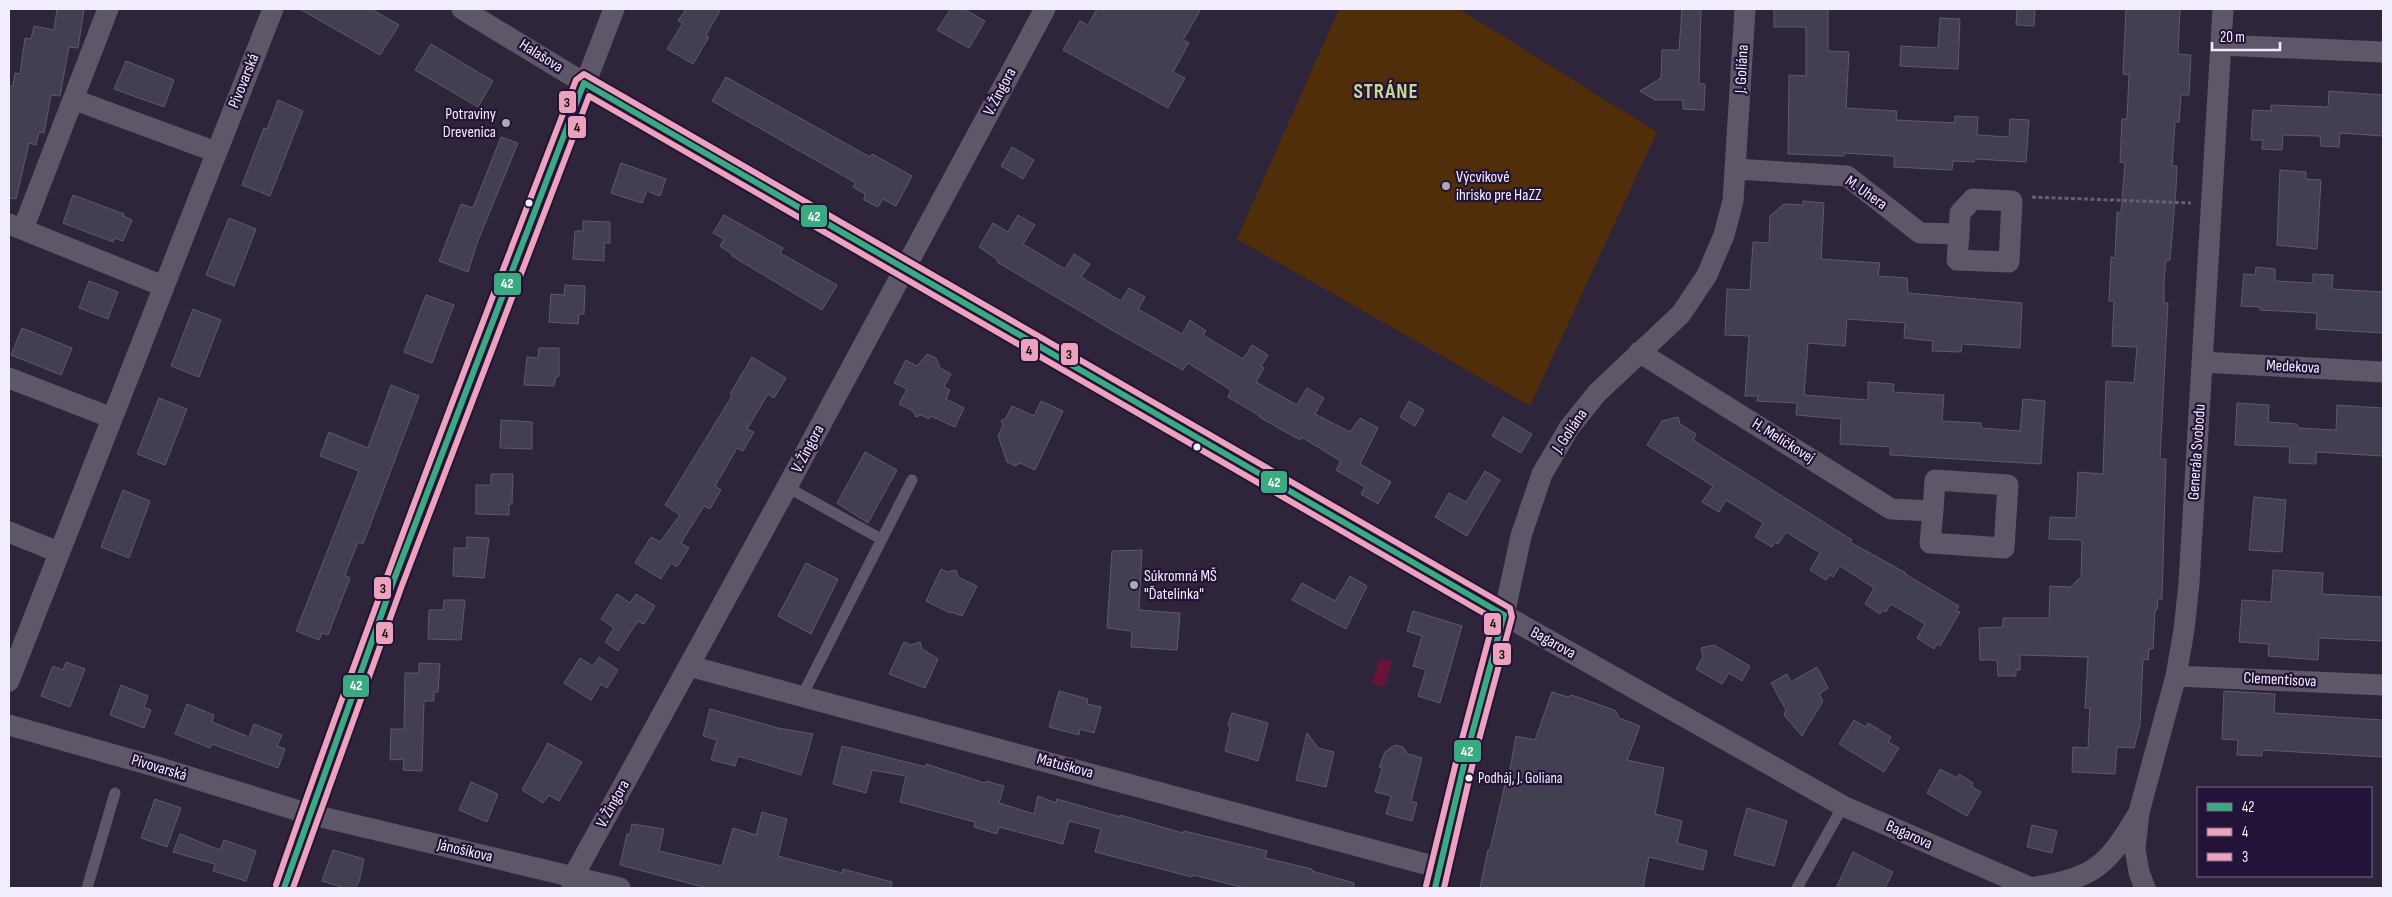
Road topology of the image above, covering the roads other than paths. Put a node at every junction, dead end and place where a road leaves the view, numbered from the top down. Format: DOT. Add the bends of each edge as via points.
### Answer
graph roads {
  1 [pos="108,9"];
  2 [pos="273,9"];
  3 [pos="462,9"];
  4 [pos="614,9"];
  5 [pos="1045,9"];
  6 [pos="1745,9"];
  7 [pos="2223,9"];
  8 [pos="2221,45"];
  9 [pos="2383,52"];
  10 [pos="584,84"];
  11 [pos="74,100"];
  12 [pos="216,152"];
  13 [pos="1736,169"];
  14 [pos="16,227"];
  15 [pos="1959,234"];
  16 [pos="905,269"];
  17 [pos="163,286"];
  18 [pos="1639,352"];
  19 [pos="2202,362"];
  20 [pos="2383,372"];
  21 [pos="9,378"];
  22 [pos="112,418"];
  23 [pos="912,480"];
  24 [pos="787,487"];
  25 [pos="1933,511"];
  26 [pos="9,532"];
  27 [pos="881,539"];
  28 [pos="58,552"];
  29 [pos="1504,615"];
  30 [pos="689,666"];
  31 [pos="2176,676"];
  32 [pos="9,682"];
  33 [pos="2383,685"];
  34 [pos="802,696"];
  35 [pos="9,725"];
  36 [pos="115,793"];
  37 [pos="1843,806"];
  38 [pos="2139,812"];
  39 [pos="309,814"];
  40 [pos="1440,868"];
  41 [pos="572,883"];
  42 [pos="87,888"];
  43 [pos="284,888"];
  44 [pos="620,888"];
  45 [pos="1435,888"];
  46 [pos="1797,888"];
  47 [pos="2031,888"];
  48 [pos="2145,888"];
  1 -- 11 [label="street"];
  2 -- 12 [label="street, Pivovarská"];
  3 -- 10 [label="street, Halašova"];
  4 -- 10 [label="street"];
  5 -- 16 [label="street, V. Žingora"];
  6 -- 13 [label="street, J. Goliána"];
  7 -- 8 [label="street, Generála Svobodu"];
  8 -- 9 [label="street"];
  8 -- 19 [label="street, Generála Svobodu"];
  10 -- 16 [label="street, Halašova"];
  10 -- 39 [label="street"];
  11 -- 12 [label="street"];
  11 -- 14 [label="street"];
  12 -- 17 [label="street, Pivovarská"];
  13 -- 15 [label="street, M. Uhera" via="1847,176 1920,234"];
  13 -- 18 [label="street, J. Goliána" via="1733,201 1724,235 1707,275 1681,314"];
  14 -- 17 [label="street"];
  15 -- 15 [label="street" via="1960,214 1973,199 2012,201 2010,262 1957,260"];
  16 -- 24 [label="street, V. Žingora"];
  16 -- 29 [label="street, Bagarova"];
  17 -- 22 [label="street, Pivovarská"];
  18 -- 25 [label="street, H. Meličkovej" via="1891,509"];
  18 -- 29 [label="street, J. Goliána" via="1597,393 1569,428 1542,474 1521,536"];
  19 -- 20 [label="street, Medekova"];
  19 -- 31 [label="street, Generála Svobodu" via="2188,583"];
  21 -- 22 [label="street"];
  22 -- 28 [label="street, Pivovarská"];
  23 -- 27 [label="lane"];
  24 -- 27 [label="lane"];
  24 -- 30 [label="street, V. Žingora"];
  25 -- 25 [label="street" via="1935,480 2008,485 2004,548 1930,543"];
  26 -- 28 [label="street"];
  27 -- 34 [label="lane"];
  28 -- 32 [label="street, Pivovarská"];
  29 -- 37 [label="street, Bagarova"];
  29 -- 40 [label="street, J. Goliána"];
  30 -- 34 [label="street, Matuškova"];
  30 -- 41 [label="street, V. Žingora"];
  31 -- 33 [label="street, Clementisova"];
  31 -- 38 [label="street, Generála Svobodu"];
  34 -- 40 [label="street, Matuškova"];
  35 -- 39 [label="street, Pivovarská"];
  36 -- 42 [label="lane"];
  37 -- 46 [label="lane"];
  37 -- 47 [label="street, Bagarova"];
  38 -- 47 [label="street" via="2106,860 2086,876"];
  38 -- 48 [label="street, Generála Svobodu" via="2135,849"];
  39 -- 41 [label="street, Jánošíkova"];
  39 -- 43 [label="street"];
  40 -- 45 [label="street, J. Goliána"];
  41 -- 44 [label="street, Jánošíkova"];
}
